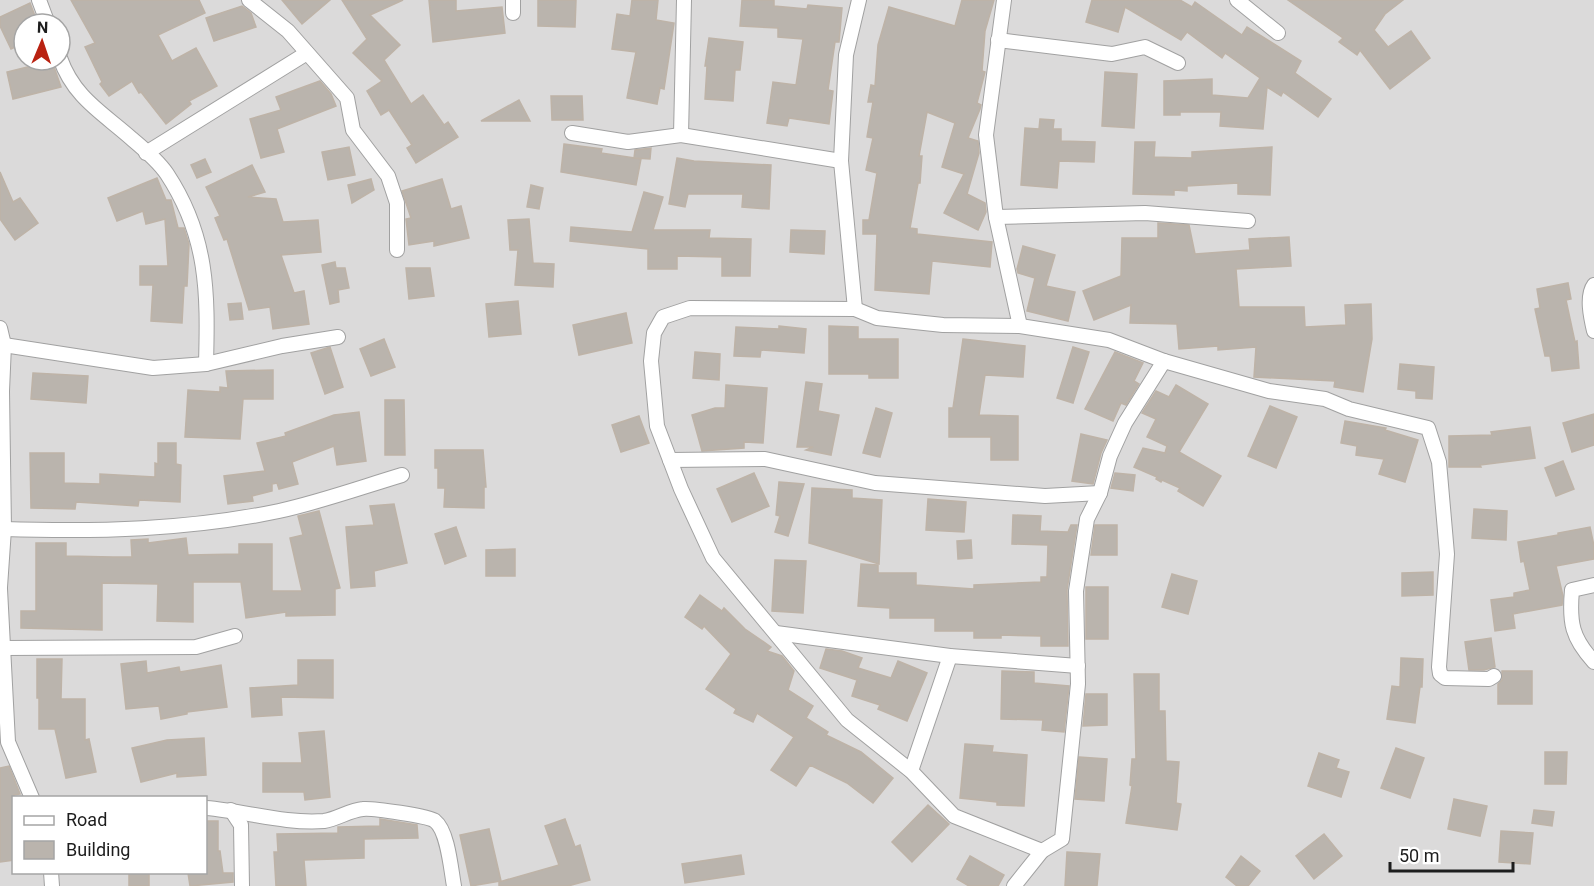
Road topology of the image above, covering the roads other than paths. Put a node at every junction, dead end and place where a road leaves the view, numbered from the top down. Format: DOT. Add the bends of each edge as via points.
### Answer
graph roads {
  1 [pos="249,0"];
  2 [pos="684,0"];
  3 [pos="859,0"];
  4 [pos="1004,0"];
  5 [pos="1237,0"];
  6 [pos="1278,33"];
  7 [pos="998,40"];
  8 [pos="307,53"];
  9 [pos="1178,63"];
  10 [pos="65,72"];
  11 [pos="572,133"];
  12 [pos="681,135"];
  13 [pos="146,153"];
  14 [pos="841,161"];
  15 [pos="996,217"];
  16 [pos="1248,221"];
  17 [pos="397,250"];
  18 [pos="1594,285"];
  19 [pos="855,309"];
  20 [pos="1020,326"];
  21 [pos="0,328"];
  22 [pos="1594,331"];
  23 [pos="338,337"];
  24 [pos="4,345"];
  25 [pos="1164,361"];
  26 [pos="206,364"];
  27 [pos="670,460"];
  28 [pos="402,475"];
  29 [pos="1100,493"];
  30 [pos="4,529"];
  31 [pos="1594,585"];
  32 [pos="0,588"];
  33 [pos="776,633"];
  34 [pos="235,636"];
  35 [pos="4,648"];
  36 [pos="950,656"];
  37 [pos="1594,662"];
  38 [pos="1078,666"];
  39 [pos="1494,675"];
  40 [pos="4,743"];
  41 [pos="911,771"];
  42 [pos="31,796"];
  43 [pos="207,808"];
  44 [pos="231,810"];
  45 [pos="1042,851"];
  46 [pos="242,886"];
  47 [pos="454,886"];
  48 [pos="1014,886"];
  1 -- 8 [label="street" via="288,31"];
  2 -- 12 [label="street"];
  3 -- 14 [label="street" via="846,55"];
  4 -- 7 [label="street"];
  5 -- 6 [label="street"];
  7 -- 9 [label="street" via="1112,54 1145,47"];
  7 -- 15 [label="street" via="986,135"];
  8 -- 13 [label="street"];
  8 -- 17 [label="street" via="347,98 353,130 388,176 397,203"];
  10 -- 13 [label="street" via="91,106"];
  11 -- 12 [label="street" via="628,142"];
  12 -- 14 [label="street"];
  13 -- 26 [label="street" via="166,173 187,211 201,250 207,307"];
  14 -- 19 [label="street"];
  15 -- 16 [label="street" via="1145,213"];
  15 -- 20 [label="street"];
  18 -- 22 [label="street" via="1590,290"];
  19 -- 20 [label="street" via="877,318 943,325"];
  19 -- 27 [label="street" via="690,308 663,317 654,333 651,361 657,426"];
  20 -- 25 [label="street" via="1109,340"];
  21 -- 24 [label="street"];
  23 -- 26 [label="street"];
  24 -- 26 [label="street" via="153,368"];
  24 -- 30 [label="street"];
  25 -- 29 [label="street" via="1125,423 1110,456"];
  25 -- 39 [label="street" via="1269,391 1326,399 1349,409 1428,428 1439,462 1447,554 1438,667 1445,678 1489,679"];
  27 -- 29 [label="street" via="765,459 875,483 1045,496"];
  27 -- 33 [label="street" via="713,558"];
  28 -- 30 [label="street" via="280,511 187,526 77,531"];
  29 -- 38 [label="street" via="1087,519 1077,591"];
  30 -- 32 [label="street"];
  31 -- 37 [label="street" via="1572,590 1570,613 1572,632"];
  32 -- 35 [label="street"];
  33 -- 36 [label="street"];
  33 -- 41 [label="street" via="847,720"];
  34 -- 35 [label="street" via="196,647"];
  35 -- 40 [label="street"];
  36 -- 38 [label="street"];
  36 -- 41 [label="street"];
  38 -- 45 [label="street" via="1062,838"];
  40 -- 42 [label="street"];
  41 -- 45 [label="street" via="954,816"];
  43 -- 44 [label="street"];
  44 -- 46 [label="street" via="241,825"];
  44 -- 47 [label="street" via="296,822 327,820 363,809 435,820 450,857"];
  45 -- 48 [label="street"];
}
